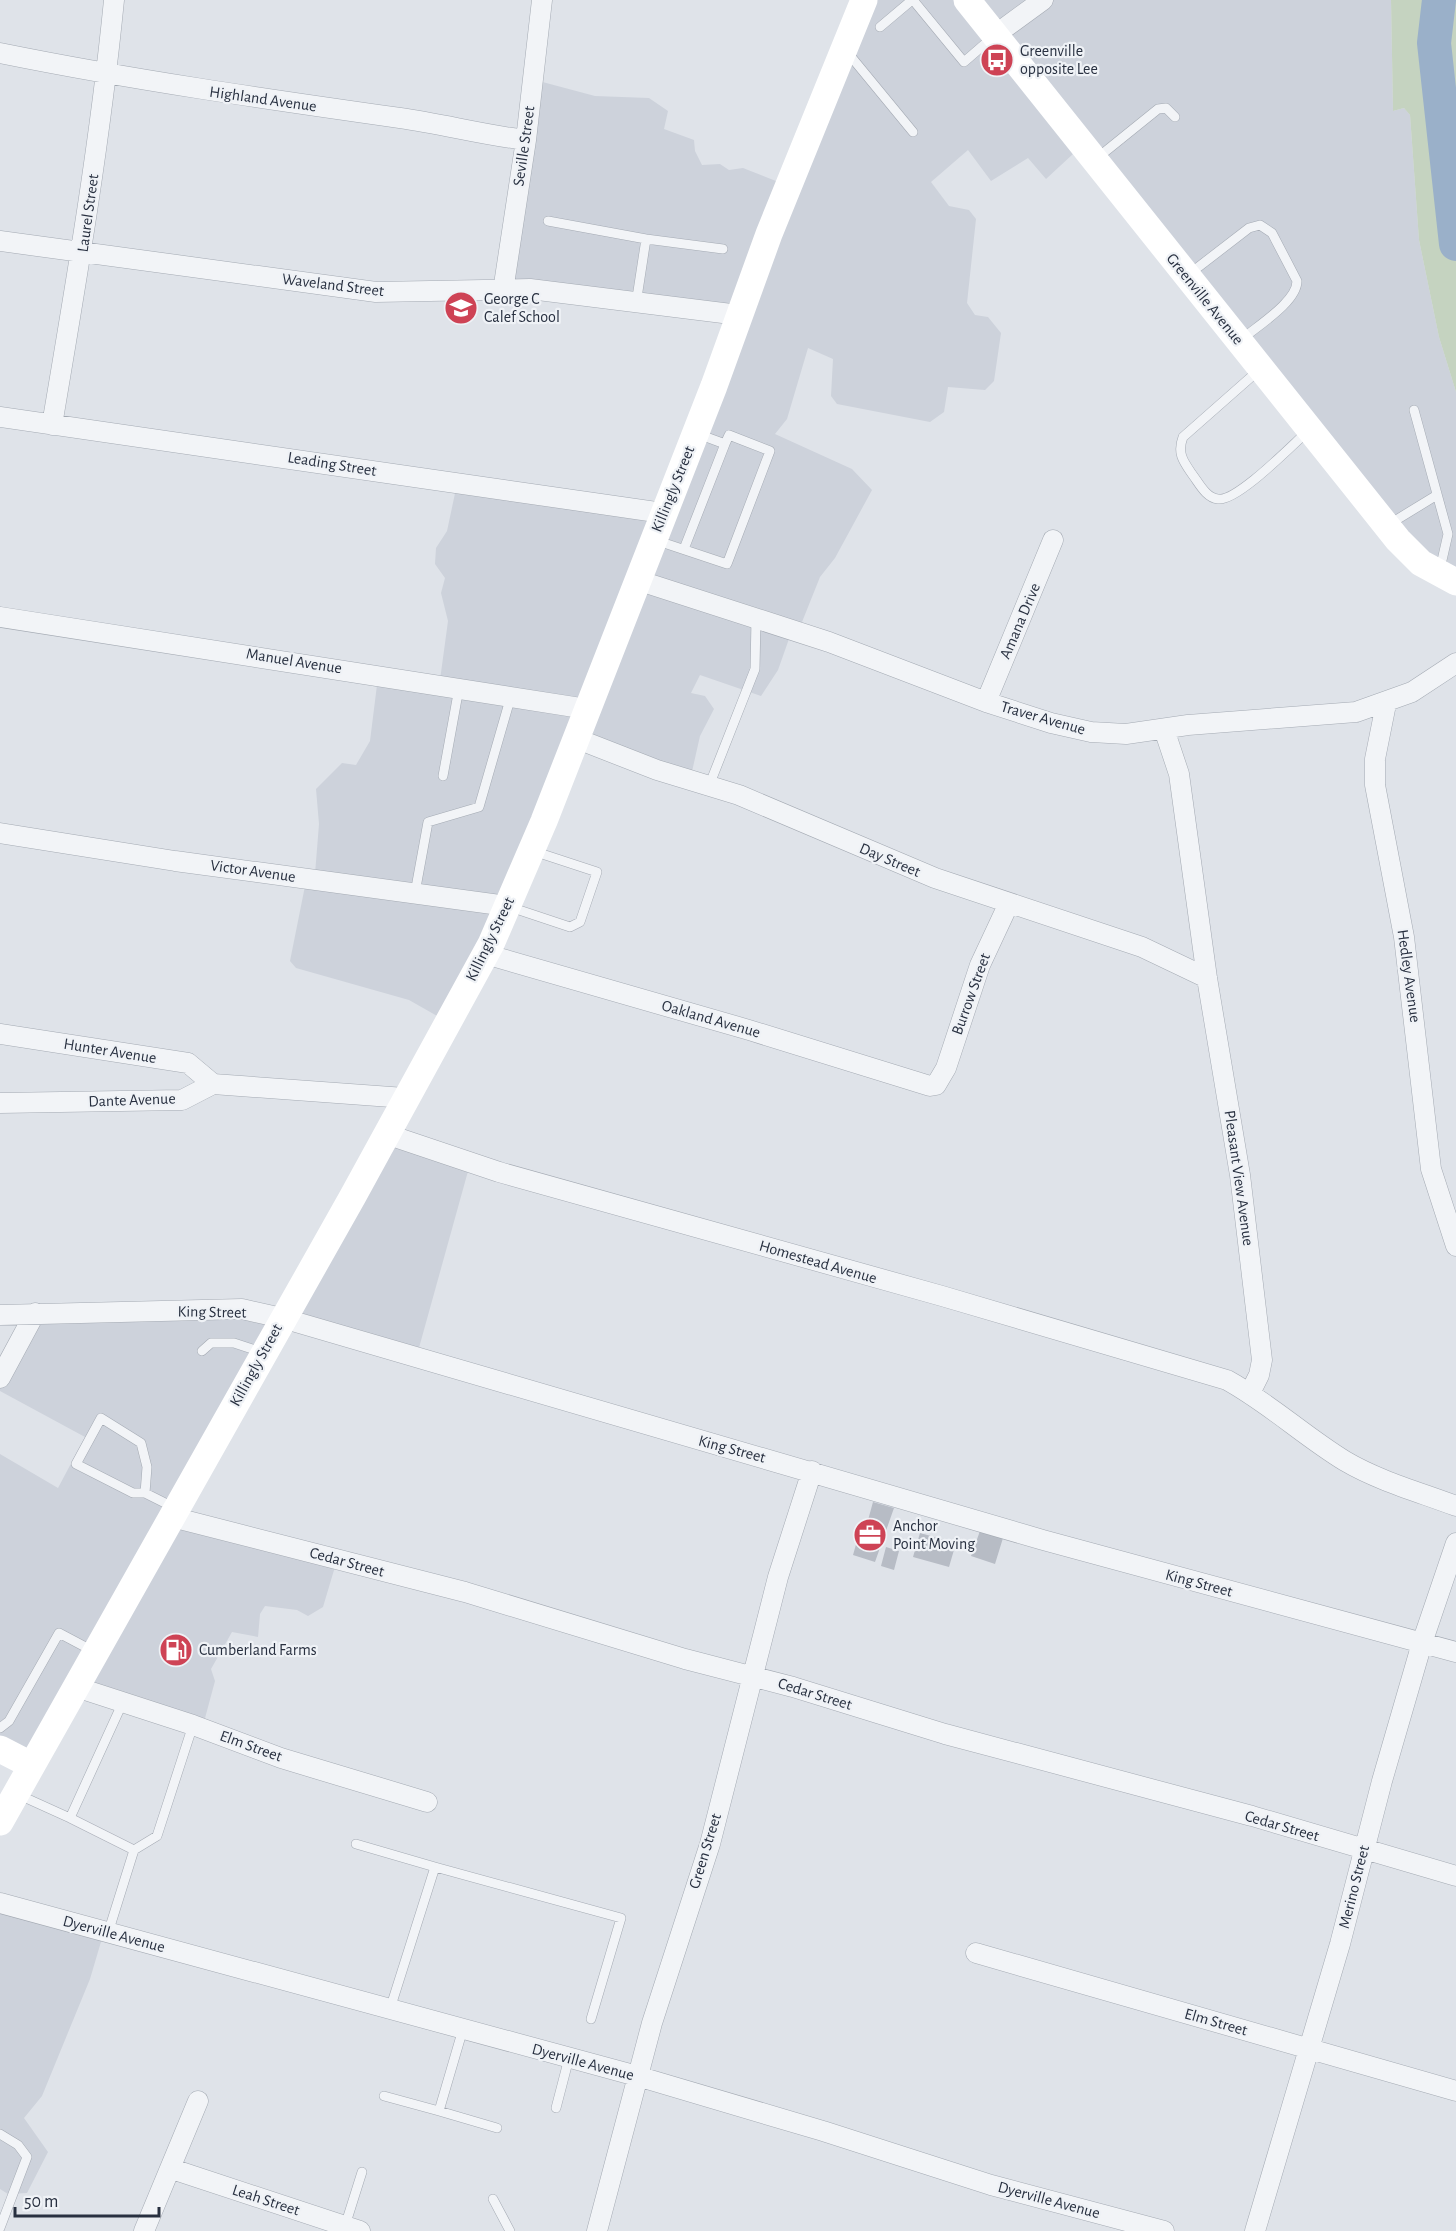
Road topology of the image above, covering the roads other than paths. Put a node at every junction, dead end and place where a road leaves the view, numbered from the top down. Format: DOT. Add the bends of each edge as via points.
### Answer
graph roads {
  1 [pos="114,0"];
  2 [pos="543,0"];
  3 [pos="912,0"];
  4 [pos="967,0"];
  5 [pos="1043,0"];
  6 [pos="870,10"];
  7 [pos="995,35"];
  8 [pos="844,48"];
  9 [pos="0,53"];
  10 [pos="106,75"];
  11 [pos="1175,117"];
  12 [pos="913,132"];
  13 [pos="526,140"];
  14 [pos="1094,160"];
  15 [pos="548,221"];
  16 [pos="646,239"];
  17 [pos="0,241"];
  18 [pos="723,249"];
  19 [pos="83,251"];
  20 [pos="1186,276"];
  21 [pos="502,291"];
  22 [pos="636,304"];
  23 [pos="739,315"];
  24 [pos="1239,341"];
  25 [pos="1261,369"];
  26 [pos="1414,410"];
  27 [pos="0,417"];
  28 [pos="52,425"];
  29 [pos="1310,430"];
  30 [pos="695,433"];
  31 [pos="725,444"];
  32 [pos="1437,495"];
  33 [pos="663,513"];
  34 [pos="1386,526"];
  35 [pos="653,539"];
  36 [pos="1053,540"];
  37 [pos="684,549"];
  38 [pos="1447,578"];
  39 [pos="637,580"];
  40 [pos="0,617"];
  41 [pos="756,619"];
  42 [pos="1456,663"];
  43 [pos="459,688"];
  44 [pos="511,696"];
  45 [pos="986,702"];
  46 [pos="1386,704"];
  47 [pos="587,709"];
  48 [pos="1164,729"];
  49 [pos="575,738"];
  50 [pos="443,776"];
  51 [pos="710,786"];
  52 [pos="0,833"];
  53 [pos="531,850"];
  54 [pos="415,894"];
  55 [pos="1009,903"];
  56 [pos="507,906"];
  57 [pos="485,954"];
  58 [pos="1207,978"];
  59 [pos="0,1034"];
  60 [pos="213,1084"];
  61 [pos="936,1085"];
  62 [pos="405,1098"];
  63 [pos="0,1103"];
  64 [pos="386,1134"];
  65 [pos="1456,1246"];
  66 [pos="34,1313"];
  67 [pos="0,1316"];
  68 [pos="282,1318"];
  69 [pos="201,1351"];
  70 [pos="263,1352"];
  71 [pos="0,1378"];
  72 [pos="1250,1393"];
  73 [pos="812,1471"];
  74 [pos="145,1493"];
  75 [pos="1456,1506"];
  76 [pos="175,1513"];
  77 [pos="1456,1543"];
  78 [pos="1422,1643"];
  79 [pos="95,1652"];
  80 [pos="1456,1652"];
  81 [pos="754,1676"];
  82 [pos="76,1687"];
  83 [pos="122,1704"];
  84 [pos="193,1725"];
  85 [pos="0,1728"];
  86 [pos="0,1749"];
  87 [pos="31,1765"];
  88 [pos="15,1793"];
  89 [pos="427,1802"];
  90 [pos="70,1818"];
  91 [pos="0,1822"];
  92 [pos="356,1844"];
  93 [pos="134,1850"];
  94 [pos="1364,1850"];
  95 [pos="435,1867"];
  96 [pos="1456,1876"];
  97 [pos="0,1903"];
  98 [pos="108,1933"];
  99 [pos="976,1953"];
  100 [pos="390,2009"];
  101 [pos="591,2019"];
  102 [pos="463,2029"];
  103 [pos="1307,2048"];
  104 [pos="569,2058"];
  105 [pos="637,2076"];
  106 [pos="1456,2091"];
  107 [pos="384,2096"];
  108 [pos="198,2101"];
  109 [pos="556,2108"];
  110 [pos="439,2111"];
  111 [pos="497,2128"];
  112 [pos="0,2134"];
  113 [pos="171,2169"];
  114 [pos="362,2172"];
  115 [pos="493,2199"];
  116 [pos="0,2228"];
  117 [pos="352,2229"];
  118 [pos="144,2231"];
  119 [pos="510,2231"];
  120 [pos="597,2231"];
  121 [pos="1164,2231"];
  122 [pos="1255,2231"];
  1 -- 10 [label="street, Laurel Street"];
  2 -- 13 [label="street, Seville Street"];
  3 -- 6 [label="lane"];
  3 -- 7 [label="lane" via="964,62"];
  4 -- 7 [label="main road, Greenville Avenue"];
  5 -- 7 [label="street"];
  6 -- 8 [label="main road, Killingly Street"];
  7 -- 14 [label="main road, Greenville Avenue"];
  8 -- 12 [label="lane"];
  8 -- 23 [label="main road, Killingly Street"];
  9 -- 10 [label="street, Highland Avenue"];
  10 -- 13 [label="street, Highland Avenue" via="432,122 481,135"];
  10 -- 19 [label="street, Laurel Street"];
  11 -- 14 [label="lane" via="1166,108 1158,109"];
  13 -- 21 [label="street, Seville Street"];
  14 -- 20 [label="main road, Greenville Avenue"];
  15 -- 16 [label="lane"];
  16 -- 18 [label="lane"];
  16 -- 22 [label="lane"];
  17 -- 19 [label="street, Waveland Street"];
  19 -- 21 [label="street, Waveland Street" via="376,292"];
  19 -- 28 [label="street, Laurel Street"];
  20 -- 24 [label="main road, Greenville Avenue"];
  20 -- 24 [label="lane" via="1249,228 1260,225 1272,233 1297,281 1297,289"];
  21 -- 22 [label="street, Waveland Street" via="530,289"];
  22 -- 23 [label="street, Waveland Street"];
  23 -- 30 [label="main road, Killingly Street"];
  24 -- 25 [label="main road, Greenville Avenue"];
  25 -- 29 [label="main road, Greenville Avenue"];
  25 -- 29 [label="lane" via="1183,437 1179,447 1182,460 1206,493 1216,500 1227,499"];
  26 -- 32 [label="lane"];
  27 -- 28 [label="street, Leading Street"];
  28 -- 33 [label="street, Leading Street"];
  29 -- 34 [label="main road, Greenville Avenue"];
  30 -- 31 [label="lane"];
  30 -- 33 [label="main road, Killingly Street"];
  31 -- 37 [label="lane"];
  31 -- 37 [label="lane" via="729,435 770,451 727,564"];
  32 -- 34 [label="lane"];
  32 -- 38 [label="lane" via="1448,534"];
  33 -- 35 [label="main road, Killingly Street"];
  34 -- 38 [label="main road, Greenville Avenue" via="1421,563"];
  35 -- 37 [label="lane"];
  35 -- 39 [label="main road, Killingly Street"];
  36 -- 45 [label="street, Amana Drive"];
  39 -- 41 [label="street, Traver Avenue"];
  39 -- 47 [label="main road, Killingly Street"];
  40 -- 43 [label="street, Manuel Avenue"];
  41 -- 45 [label="street, Traver Avenue" via="829,642"];
  41 -- 51 [label="lane" via="755,669"];
  42 -- 46 [label="street, Traver Avenue"];
  43 -- 44 [label="street, Manuel Avenue"];
  43 -- 50 [label="lane"];
  44 -- 47 [label="street, Manuel Avenue"];
  44 -- 54 [label="lane" via="479,807 428,822"];
  45 -- 48 [label="street, Traver Avenue" via="1091,732 1126,734"];
  46 -- 48 [label="street, Traver Avenue" via="1356,712"];
  46 -- 65 [label="street, Hedley Avenue" via="1375,759 1375,785 1404,938 1431,1169"];
  47 -- 49 [label="main road, Killingly Street"];
  48 -- 58 [label="street, Pleasant View Avenue" via="1179,774"];
  49 -- 51 [label="street, Day Street"];
  49 -- 53 [label="main road, Killingly Street"];
  51 -- 55 [label="street, Day Street" via="935,878"];
  52 -- 54 [label="street, Victor Avenue"];
  53 -- 56 [label="main road, Killingly Street"];
  53 -- 56 [label="lane" via="597,872 580,922 570,927"];
  54 -- 56 [label="street, Victor Avenue"];
  55 -- 58 [label="street, Day Street" via="1142,947"];
  55 -- 61 [label="street, Burrow Street" via="980,965 946,1068"];
  56 -- 57 [label="main road, Killingly Street"];
  57 -- 61 [label="street, Oakland Avenue"];
  57 -- 62 [label="main road, Killingly Street"];
  58 -- 72 [label="street, Pleasant View Avenue" via="1240,1175 1262,1360"];
  59 -- 60 [label="street, Hunter Avenue" via="188,1063"];
  60 -- 62 [label="street"];
  60 -- 63 [label="street, Dante Avenue" via="182,1100"];
  62 -- 64 [label="main road, Killingly Street"];
  64 -- 68 [label="main road, Killingly Street"];
  64 -- 72 [label="street, Homestead Avenue" via="556,1189 1227,1380"];
  66 -- 67 [label="street, King Street"];
  66 -- 68 [label="street, King Street" via="242,1310"];
  66 -- 71 [label="street"];
  68 -- 70 [label="main road, Killingly Street"];
  68 -- 73 [label="street, King Street"];
  69 -- 70 [label="lane" via="211,1343 234,1343"];
  70 -- 76 [label="main road, Killingly Street"];
  72 -- 75 [label="street" via="1347,1462"];
  73 -- 78 [label="street, King Street" via="1043,1540"];
  73 -- 81 [label="street, Green Street" via="778,1577"];
  74 -- 74 [label="lane" via="133,1493 76,1464 101,1418 141,1443 147,1467"];
  74 -- 76 [label="lane"];
  76 -- 79 [label="main road, Killingly Street"];
  76 -- 81 [label="street, Cedar Street"];
  77 -- 78 [label="street, Merino Street"];
  78 -- 80 [label="street, King Street"];
  78 -- 94 [label="street, Merino Street"];
  79 -- 82 [label="main road, Killingly Street"];
  79 -- 85 [label="lane" via="59,1633 9,1721"];
  81 -- 94 [label="street, Cedar Street" via="945,1734"];
  81 -- 105 [label="street, Green Street" via="710,1844"];
  82 -- 83 [label="street, Elm Street"];
  82 -- 87 [label="main road, Killingly Street"];
  83 -- 84 [label="street, Elm Street"];
  83 -- 90 [label="lane"];
  84 -- 89 [label="street, Elm Street" via="281,1758"];
  84 -- 93 [label="lane" via="157,1836"];
  86 -- 87 [label="main road"];
  87 -- 88 [label="main road, Killingly Street"];
  88 -- 90 [label="lane"];
  88 -- 91 [label="main road, Killingly Street"];
  90 -- 93 [label="lane"];
  92 -- 95 [label="lane"];
  93 -- 98 [label="lane"];
  94 -- 96 [label="street, Cedar Street"];
  94 -- 103 [label="street, Merino Street"];
  95 -- 100 [label="lane"];
  95 -- 101 [label="lane" via="621,1918"];
  97 -- 98 [label="street, Dyerville Avenue"];
  98 -- 100 [label="street, Dyerville Avenue"];
  99 -- 103 [label="street, Elm Street"];
  100 -- 102 [label="street, Dyerville Avenue"];
  102 -- 104 [label="street, Dyerville Avenue"];
  102 -- 110 [label="lane"];
  103 -- 106 [label="street, Elm Street"];
  103 -- 122 [label="street, Merino Street"];
  104 -- 105 [label="street, Dyerville Avenue"];
  104 -- 109 [label="lane"];
  105 -- 120 [label="street, Green Street"];
  105 -- 121 [label="street, Dyerville Avenue" via="991,2185"];
  107 -- 110 [label="lane"];
  108 -- 113 [label="street"];
  110 -- 111 [label="lane"];
  112 -- 116 [label="lane" via="18,2145 27,2157"];
  113 -- 117 [label="street, Leah Street"];
  113 -- 118 [label="street"];
  114 -- 117 [label="lane"];
  115 -- 119 [label="lane"];
}
